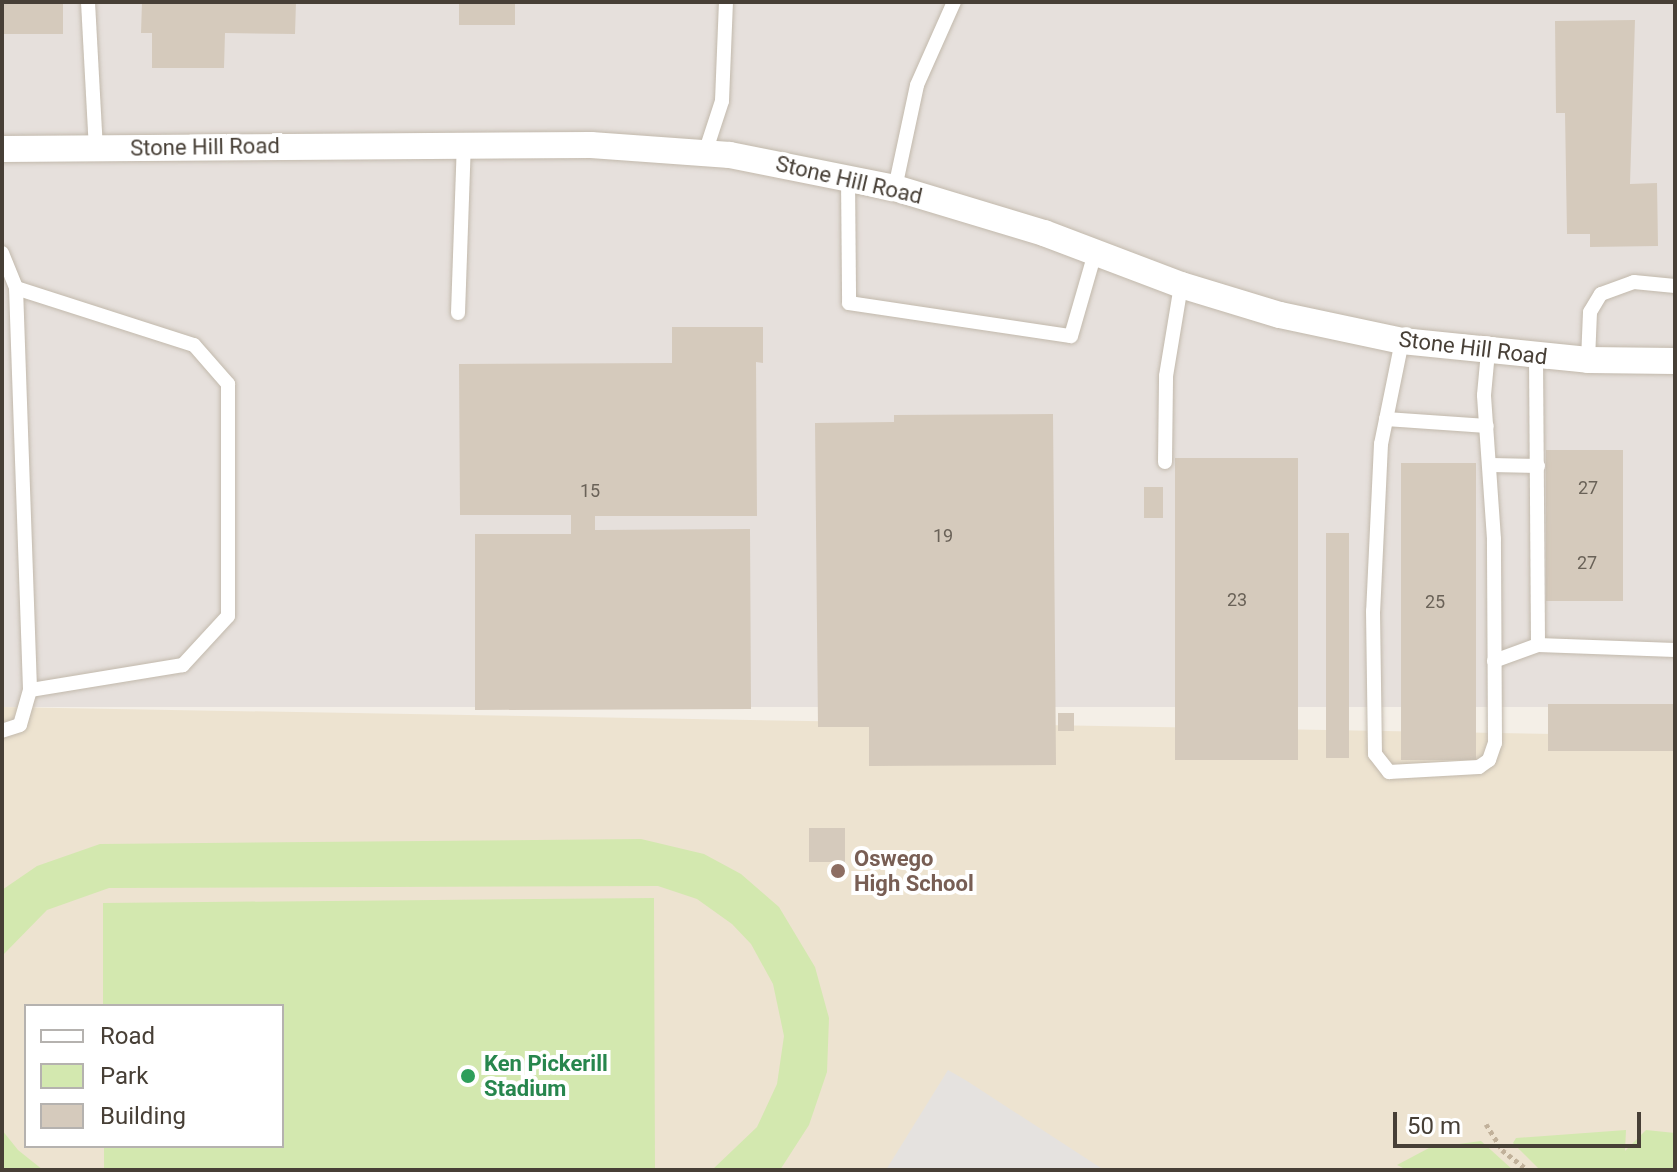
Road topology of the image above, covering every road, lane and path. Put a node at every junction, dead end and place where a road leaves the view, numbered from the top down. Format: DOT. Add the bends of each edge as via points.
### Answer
graph roads {
  1 [pos="88,2"];
  2 [pos="726,2"];
  3 [pos="954,2"];
  4 [pos="464,144"];
  5 [pos="96,148"];
  6 [pos="2,149"];
  7 [pos="705,153"];
  8 [pos="848,177"];
  9 [pos="895,188"];
  10 [pos="2,253"];
  11 [pos="1095,253"];
  12 [pos="1181,285"];
  13 [pos="1675,286"];
  14 [pos="16,288"];
  15 [pos="458,313"];
  16 [pos="1402,341"];
  17 [pos="1488,352"];
  18 [pos="1536,357"];
  19 [pos="1588,360"];
  20 [pos="1675,361"];
  21 [pos="1386,419"];
  22 [pos="1487,426"];
  23 [pos="1165,462"];
  24 [pos="1491,465"];
  25 [pos="1538,466"];
  26 [pos="1538,645"];
  27 [pos="1675,650"];
  28 [pos="1494,661"];
  29 [pos="30,690"];
  30 [pos="2,731"];
  31 [pos="1486,1124"];
  32 [pos="1528,1170"];
  1 -- 5 [label="lane"];
  2 -- 7 [label="lane" via="722,101"];
  3 -- 9 [label="lane" via="917,85"];
  4 -- 5 [label="street, Stone Hill Road"];
  4 -- 7 [label="street, Stone Hill Road"];
  4 -- 15 [label="lane"];
  5 -- 6 [label="street, Stone Hill Road"];
  7 -- 8 [label="street, Stone Hill Road"];
  8 -- 9 [label="street, Stone Hill Road"];
  8 -- 11 [label="lane" via="849,303 1071,336"];
  9 -- 11 [label="street, Stone Hill Road"];
  10 -- 14 [label="lane"];
  11 -- 12 [label="street, Stone Hill Road"];
  12 -- 16 [label="street, Stone Hill Road" via="1280,315"];
  12 -- 23 [label="lane" via="1166,376"];
  13 -- 19 [label="lane" via="1634,282 1601,294 1590,312"];
  14 -- 29 [label="lane"];
  14 -- 29 [label="lane" via="194,345 228,384 228,616 183,665"];
  16 -- 17 [label="street, Stone Hill Road"];
  16 -- 21 [label="lane"];
  17 -- 18 [label="street, Stone Hill Road"];
  17 -- 22 [label="lane"];
  18 -- 19 [label="street, Stone Hill Road"];
  18 -- 25 [label="lane"];
  19 -- 20 [label="street, Stone Hill Road"];
  21 -- 22 [label="lane"];
  21 -- 28 [label="lane" via="1373,611 1379,764 1389,772 1419,773 1479,767 1489,760 1495,743"];
  22 -- 24 [label="lane"];
  24 -- 25 [label="lane"];
  24 -- 28 [label="lane"];
  25 -- 26 [label="lane"];
  26 -- 27 [label="lane"];
  26 -- 28 [label="lane"];
  29 -- 30 [label="lane" via="20,725"];
  31 -- 32 [label="path" via="1502,1150"];
}
